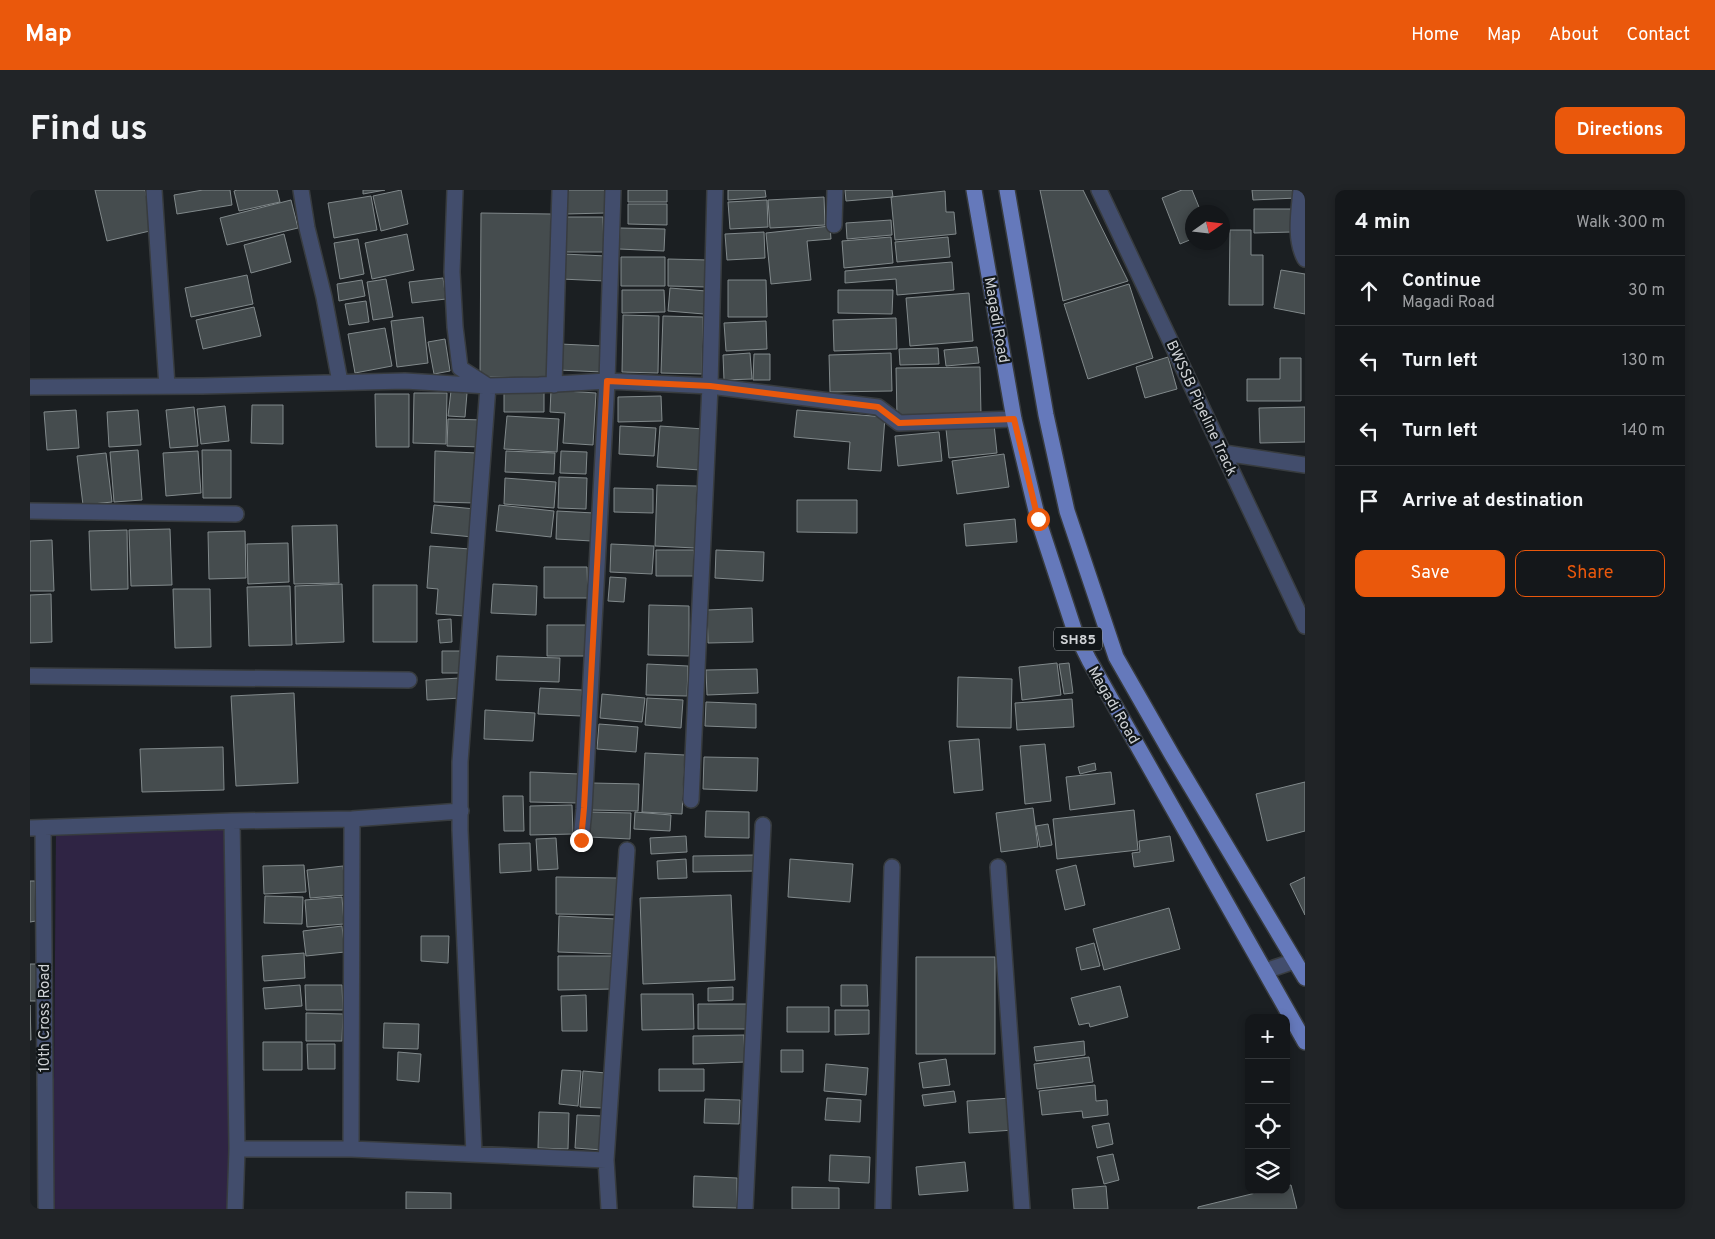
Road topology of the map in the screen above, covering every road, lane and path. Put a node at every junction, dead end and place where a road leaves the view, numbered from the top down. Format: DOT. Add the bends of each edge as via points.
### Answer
graph roads {
  1 [pos="154,190"];
  2 [pos="301,190"];
  3 [pos="455,190"];
  4 [pos="560,190"];
  5 [pos="613,190"];
  6 [pos="715,190"];
  7 [pos="835,190"];
  8 [pos="974,190"];
  9 [pos="1007,190"];
  10 [pos="1099,190"];
  11 [pos="1301,190"];
  12 [pos="834,225"];
  13 [pos="1305,259"];
  14 [pos="607,381"];
  15 [pos="340,382"];
  16 [pos="554,385"];
  17 [pos="167,386"];
  18 [pos="488,386"];
  19 [pos="710,386"];
  20 [pos="30,387"];
  21 [pos="1014,419"];
  22 [pos="1224,453"];
  23 [pos="1305,465"];
  24 [pos="30,510"];
  25 [pos="236,514"];
  26 [pos="1305,626"];
  27 [pos="30,676"];
  28 [pos="409,680"];
  29 [pos="691,800"];
  30 [pos="461,811"];
  31 [pos="352,818"];
  32 [pos="232,821"];
  33 [pos="762,825"];
  34 [pos="36,828"];
  35 [pos="581,840"];
  36 [pos="627,850"];
  37 [pos="892,867"];
  38 [pos="998,867"];
  39 [pos="1295,961"];
  40 [pos="1265,971"];
  41 [pos="1305,978"];
  42 [pos="1305,1042"];
  43 [pos="237,1149"];
  44 [pos="351,1149"];
  45 [pos="474,1154"];
  46 [pos="606,1160"];
  47 [pos="46,1209"];
  48 [pos="235,1209"];
  49 [pos="609,1209"];
  50 [pos="745,1209"];
  51 [pos="883,1209"];
  52 [pos="1022,1209"];
  1 -- 17 [label="street"];
  2 -- 15 [label="street"];
  3 -- 18 [label="street" via="452,272 460,368"];
  4 -- 16 [label="street"];
  5 -- 14 [label="street"];
  6 -- 19 [label="street"];
  7 -- 12 [label="street"];
  8 -- 21 [label="main road, Magadi Road / SH85"];
  9 -- 39 [label="main road, Magadi Road / SH85" via="1046,415 1067,511 1116,657"];
  10 -- 22 [label="street, BWSSB Pipeline Track"];
  11 -- 13 [label="street" via="1298,235"];
  14 -- 16 [label="street"];
  14 -- 19 [label="street"];
  14 -- 35 [label="street"];
  15 -- 17 [label="street"];
  15 -- 18 [label="street" via="405,381"];
  16 -- 18 [label="street"];
  17 -- 20 [label="street"];
  18 -- 30 [label="street" via="460,762"];
  19 -- 21 [label="street" via="878,407 899,423"];
  19 -- 29 [label="street"];
  21 -- 40 [label="main road, Magadi Road / SH85" via="1038,519 1075,632"];
  22 -- 23 [label="street"];
  22 -- 26 [label="street, BWSSB Pipeline Track"];
  24 -- 25 [label="street"];
  27 -- 28 [label="street"];
  30 -- 31 [label="street"];
  30 -- 45 [label="street"];
  31 -- 32 [label="street"];
  31 -- 44 [label="street"];
  32 -- 34 [label="street"];
  32 -- 43 [label="street"];
  33 -- 50 [label="street"];
  34 -- 47 [label="street, 10th Cross Road"];
  36 -- 46 [label="street"];
  37 -- 51 [label="street"];
  38 -- 52 [label="street"];
  39 -- 40 [label="street"];
  39 -- 41 [label="main road, Magadi Road / SH85"];
  40 -- 42 [label="main road, Magadi Road / SH85"];
  43 -- 44 [label="street"];
  43 -- 48 [label="street"];
  44 -- 45 [label="street"];
  45 -- 46 [label="street"];
  46 -- 49 [label="street"];
}
